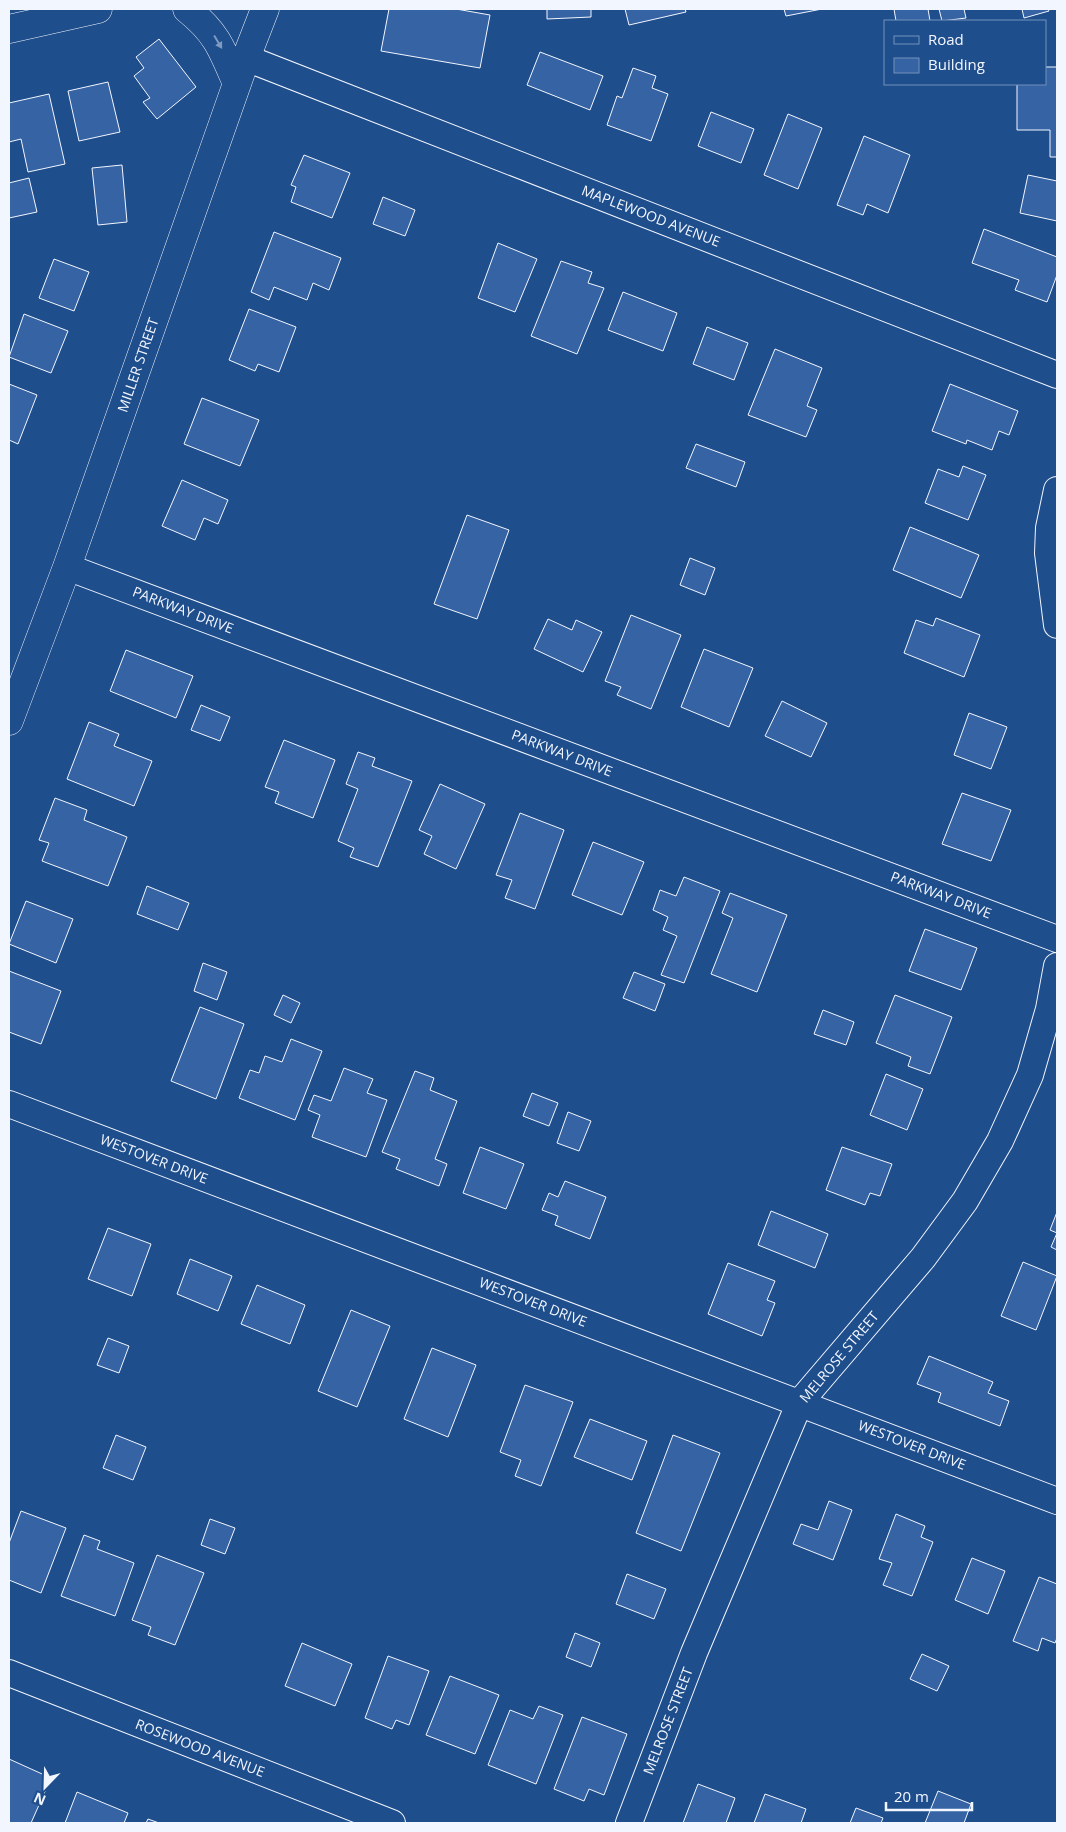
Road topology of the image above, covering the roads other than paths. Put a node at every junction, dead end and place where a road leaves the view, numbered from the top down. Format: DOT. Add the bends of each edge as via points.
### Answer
graph roads {
  1 [pos="98,9"];
  2 [pos="187,9"];
  3 [pos="265,9"];
  4 [pos="9,29"];
  5 [pos="246,58"];
  6 [pos="237,84"];
  7 [pos="1057,375"];
  8 [pos="1057,490"];
  9 [pos="67,566"];
  10 [pos="1057,625"];
  11 [pos="9,721"];
  12 [pos="1057,939"];
  13 [pos="1057,966"];
  14 [pos="9,1104"];
  15 [pos="800,1402"];
  16 [pos="1057,1501"];
  17 [pos="9,1673"];
  18 [pos="392,1823"];
  19 [pos="629,1823"];
  1 -- 4 [label="main road"];
  2 -- 6 [label="main road, one-way" via="206,24 220,43"];
  3 -- 5 [label="main road, MILLER STREET"];
  5 -- 6 [label="main road, MILLER STREET"];
  5 -- 7 [label="street, MAPLEWOOD AVENUE"];
  6 -- 9 [label="main road, MILLER STREET"];
  8 -- 10 [label="street" via="1049,528 1048,553"];
  9 -- 11 [label="main road, MILLER STREET"];
  9 -- 12 [label="street, PARKWAY DRIVE"];
  13 -- 15 [label="street, MELROSE STREET" via="1049,1009 1030,1075 1000,1141 965,1201 923,1258"];
  14 -- 15 [label="street, WESTOVER DRIVE"];
  15 -- 16 [label="street, WESTOVER DRIVE"];
  15 -- 19 [label="street, MELROSE STREET" via="694,1653"];
  17 -- 18 [label="street, ROSEWOOD AVENUE"];
}
